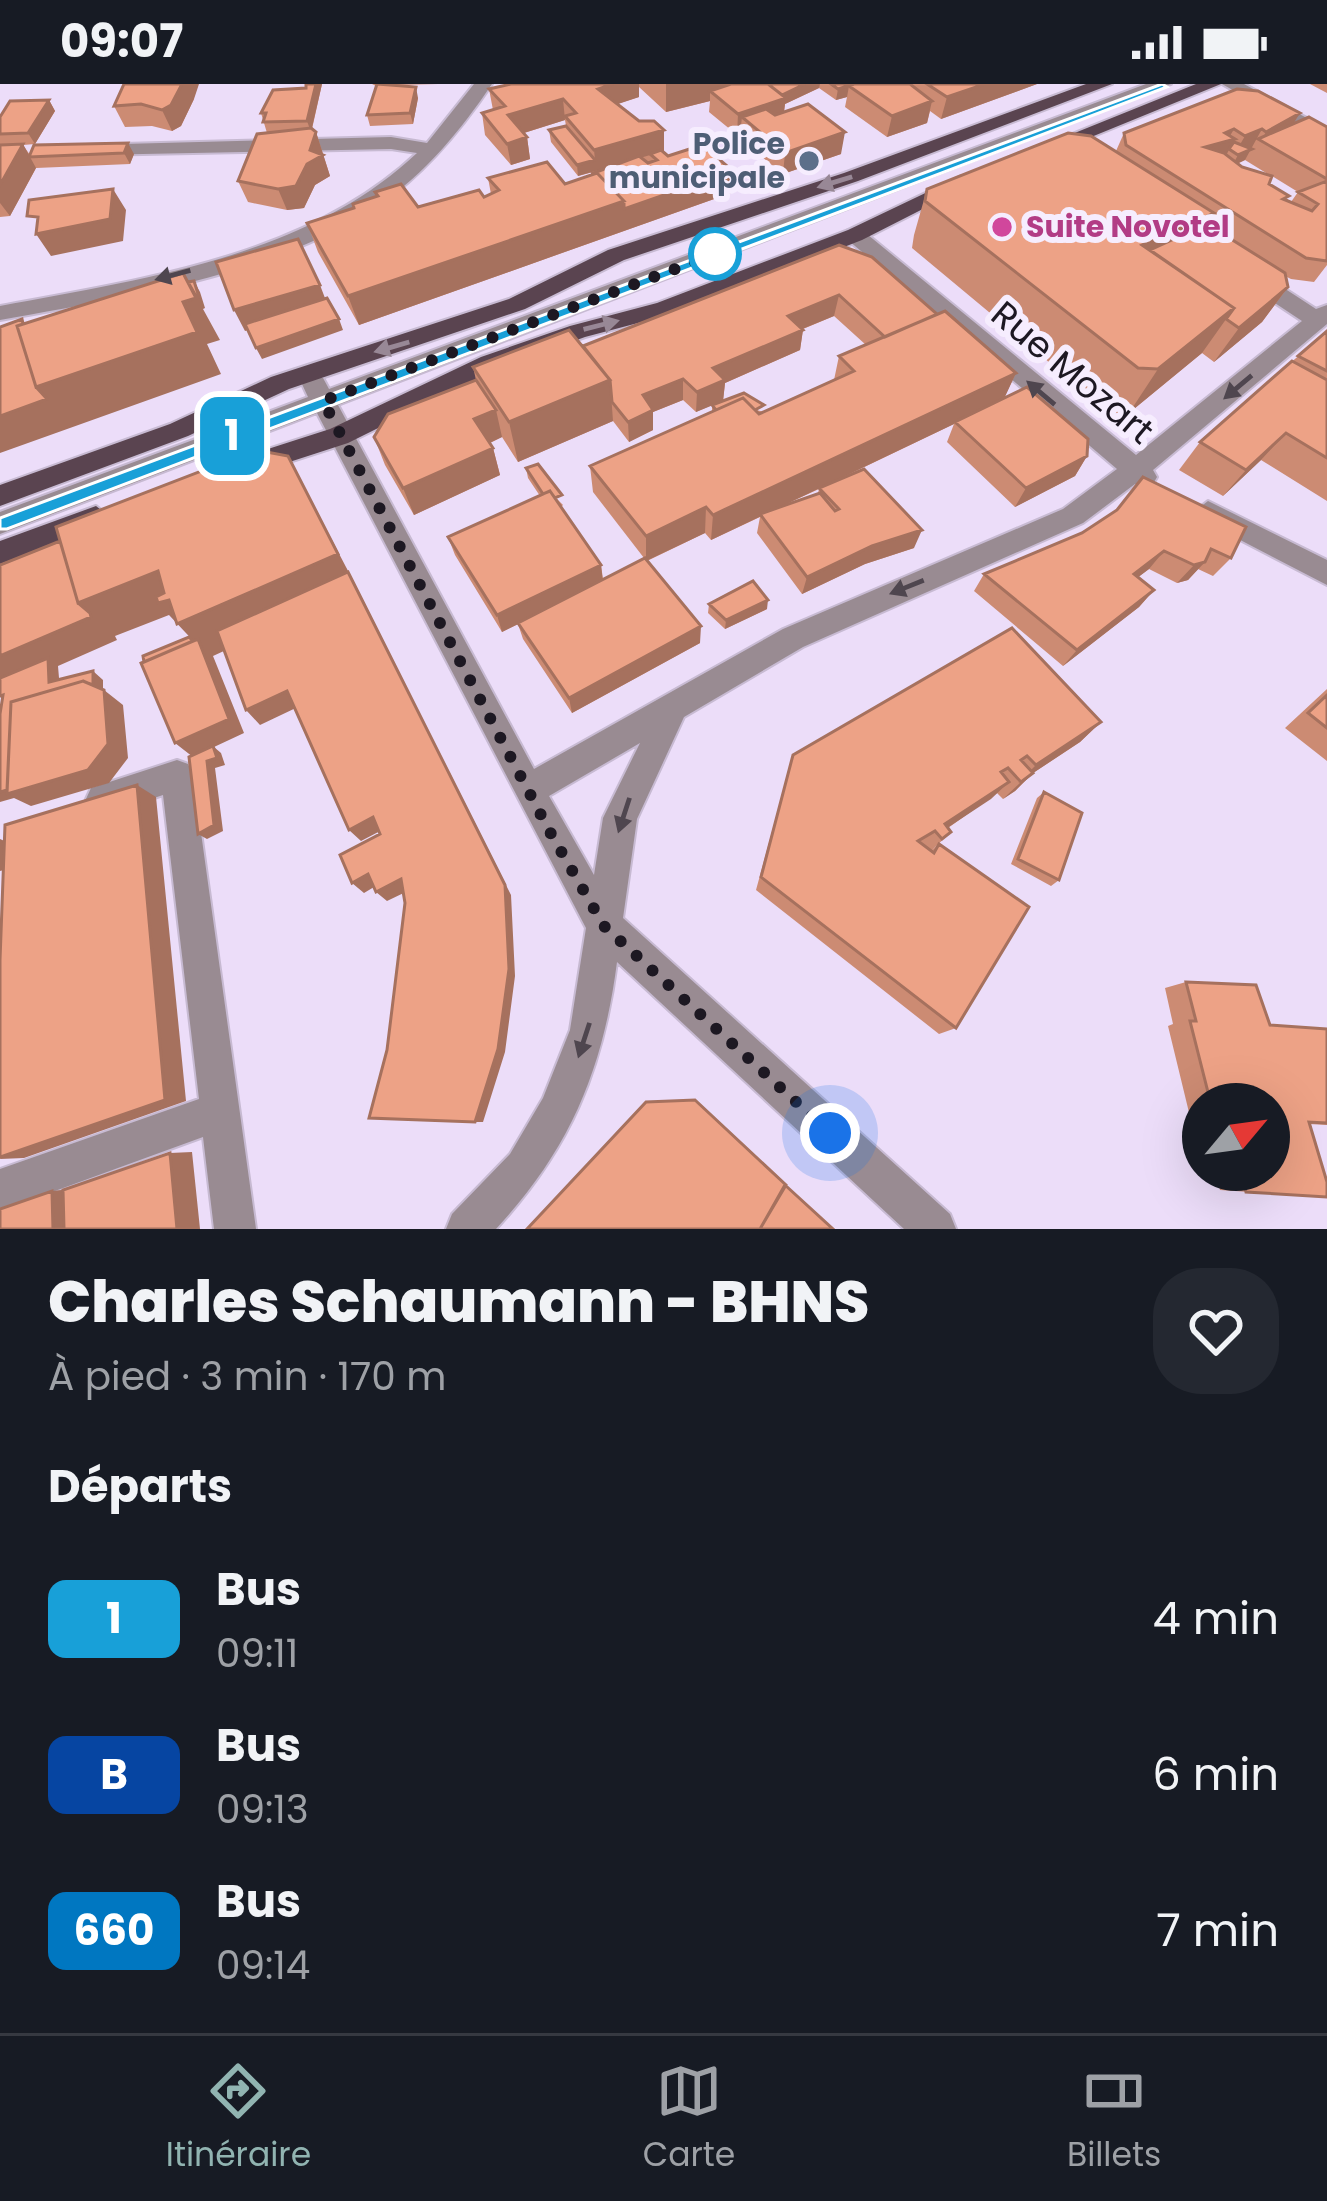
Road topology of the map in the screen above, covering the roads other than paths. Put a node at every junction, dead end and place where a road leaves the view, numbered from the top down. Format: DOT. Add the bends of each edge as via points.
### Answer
graph roads {
  1 [pos="1103,84"];
  2 [pos="1162,84"];
  3 [pos="1212,84"];
  4 [pos="1231,84"];
  5 [pos="487,87"];
  6 [pos="1327,137"];
  7 [pos="1052,146"];
  8 [pos="63,149"];
  9 [pos="428,149"];
  10 [pos="1083,166"];
  11 [pos="855,235"];
  12 [pos="1232,265"];
  13 [pos="0,313"];
  14 [pos="1322,316"];
  15 [pos="309,373"];
  16 [pos="323,401"];
  17 [pos="339,436"];
  18 [pos="232,470"];
  19 [pos="1130,470"];
  20 [pos="0,496"];
  21 [pos="126,506"];
  22 [pos="0,524"];
  23 [pos="0,554"];
  24 [pos="1327,573"];
  25 [pos="670,712"];
  26 [pos="528,790"];
  27 [pos="66,810"];
  28 [pos="604,926"];
  29 [pos="220,1111"];
  30 [pos="0,1190"];
  31 [pos="235,1229"];
  32 [pos="467,1229"];
  33 [pos="935,1229"];
  1 -- 15 [label="main road, one-way" via="616,255 457,326"];
  2 -- 16 [label="street"];
  3 -- 7 [label="main road"];
  4 -- 6 [label="street"];
  5 -- 9 [label="street"];
  7 -- 10 [label="street"];
  7 -- 11 [label="main road"];
  8 -- 9 [label="street"];
  9 -- 13 [label="street, one-way" via="353,212 278,244"];
  17 -- 11 [label="main road, one-way" via="489,363 664,309"];
  19 -- 11 [label="street, Rue Mozart, one-way"];
  12 -- 14 [label="street"];
  14 -- 19 [label="street, one-way"];
  15 -- 16 [label="street"];
  15 -- 20 [label="main road"];
  16 -- 17 [label="street"];
  16 -- 22 [label="street"];
  17 -- 18 [label="main road"];
  17 -- 26 [label="street"];
  19 -- 24 [label="street, Rue Mozart"];
  19 -- 25 [label="street, one-way" via="1047,531 794,638"];
  21 -- 23 [label="main road"];
  25 -- 26 [label="street"];
  25 -- 28 [label="street, one-way" via="620,818"];
  26 -- 28 [label="street"];
  27 -- 29 [label="street" via="177,775"];
  28 -- 32 [label="street, one-way" via="589,1030 558,1111 524,1168"];
  28 -- 33 [label="street"];
  29 -- 30 [label="street"];
  29 -- 31 [label="street"];
}
